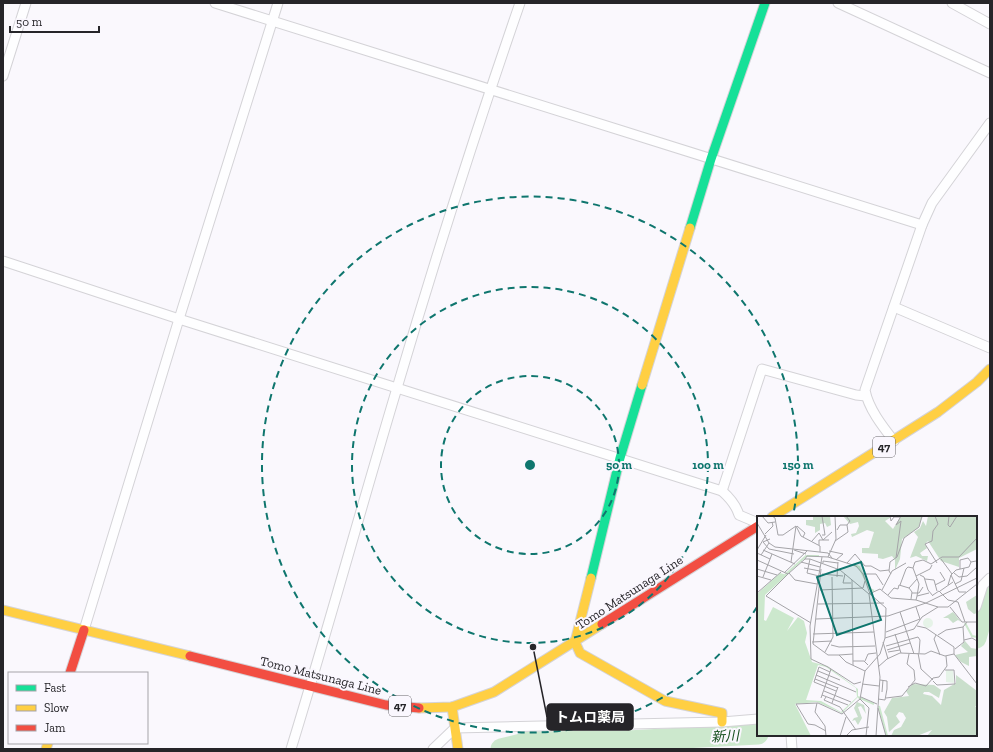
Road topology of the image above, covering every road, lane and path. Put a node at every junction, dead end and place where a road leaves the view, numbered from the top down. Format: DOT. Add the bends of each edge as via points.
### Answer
graph roads {
  1 [pos="26,3"];
  2 [pos="215,3"];
  3 [pos="278,3"];
  4 [pos="520,3"];
  5 [pos="765,3"];
  6 [pos="838,3"];
  7 [pos="952,3"];
  8 [pos="272,22"];
  9 [pos="990,24"];
  10 [pos="990,73"];
  11 [pos="3,76"];
  12 [pos="490,89"];
  13 [pos="990,123"];
  14 [pos="711,159"];
  15 [pos="922,225"];
  16 [pos="3,261"];
  17 [pos="894,307"];
  18 [pos="179,319"];
  19 [pos="990,348"];
  20 [pos="990,369"];
  21 [pos="397,387"];
  22 [pos="866,396"];
  23 [pos="894,441"];
  24 [pos="620,458"];
  25 [pos="722,491"];
  26 [pos="774,516"];
  27 [pos="757,524"];
  28 [pos="757,525"];
  29 [pos="990,578"];
  30 [pos="977,604"];
  31 [pos="3,610"];
  32 [pos="84,630"];
  33 [pos="574,642"];
  34 [pos="70,672"];
  35 [pos="310,686"];
  36 [pos="452,707"];
  37 [pos="757,719"];
  38 [pos="722,722"];
  39 [pos="455,728"];
  40 [pos="791,736"];
  41 [pos="291,749"];
  42 [pos="433,749"];
  43 [pos="458,749"];
  44 [pos="792,749"];
  1 -- 11 [label="street"];
  2 -- 8 [label="street"];
  3 -- 8 [label="street"];
  4 -- 12 [label="street"];
  5 -- 14 [label="main road"];
  6 -- 10 [label="street"];
  7 -- 9 [label="street"];
  8 -- 12 [label="street"];
  8 -- 18 [label="street"];
  12 -- 14 [label="street"];
  12 -- 21 [label="street"];
  13 -- 15 [label="street" via="932,203"];
  14 -- 15 [label="street"];
  14 -- 24 [label="main road"];
  15 -- 17 [label="street"];
  16 -- 18 [label="street"];
  17 -- 19 [label="street"];
  17 -- 22 [label="street" via="865,390"];
  18 -- 21 [label="street"];
  18 -- 32 [label="street"];
  20 -- 23 [label="main road, 47" via="978,382 938,412"];
  21 -- 24 [label="street"];
  21 -- 35 [label="street"];
  22 -- 23 [label="street" via="880,424"];
  22 -- 25 [label="street" via="762,369"];
  23 -- 26 [label="main road, 47"];
  24 -- 25 [label="street"];
  24 -- 33 [label="main road"];
  25 -- 27 [label="street" via="730,498 739,515"];
  28 -- 33 [label="main road, Tomo Matsunaga Line / 47"];
  29 -- 30 [label="street" via="983,585"];
  31 -- 32 [label="main road, Tomo Matsunaga Line / 47"];
  32 -- 34 [label="main road"];
  32 -- 35 [label="main road, Tomo Matsunaga Line / 47"];
  33 -- 36 [label="main road, Tomo Matsunaga Line / 47" via="494,692"];
  33 -- 38 [label="main road" via="580,652 666,701 722,713"];
  35 -- 36 [label="main road, Tomo Matsunaga Line / 47" via="386,705 418,708"];
  35 -- 41 [label="street"];
  36 -- 39 [label="main road"];
  37 -- 38 [label="street"];
  38 -- 39 [label="street"];
  39 -- 42 [label="street"];
  39 -- 43 [label="main road"];
  40 -- 44 [label="street"];
}
